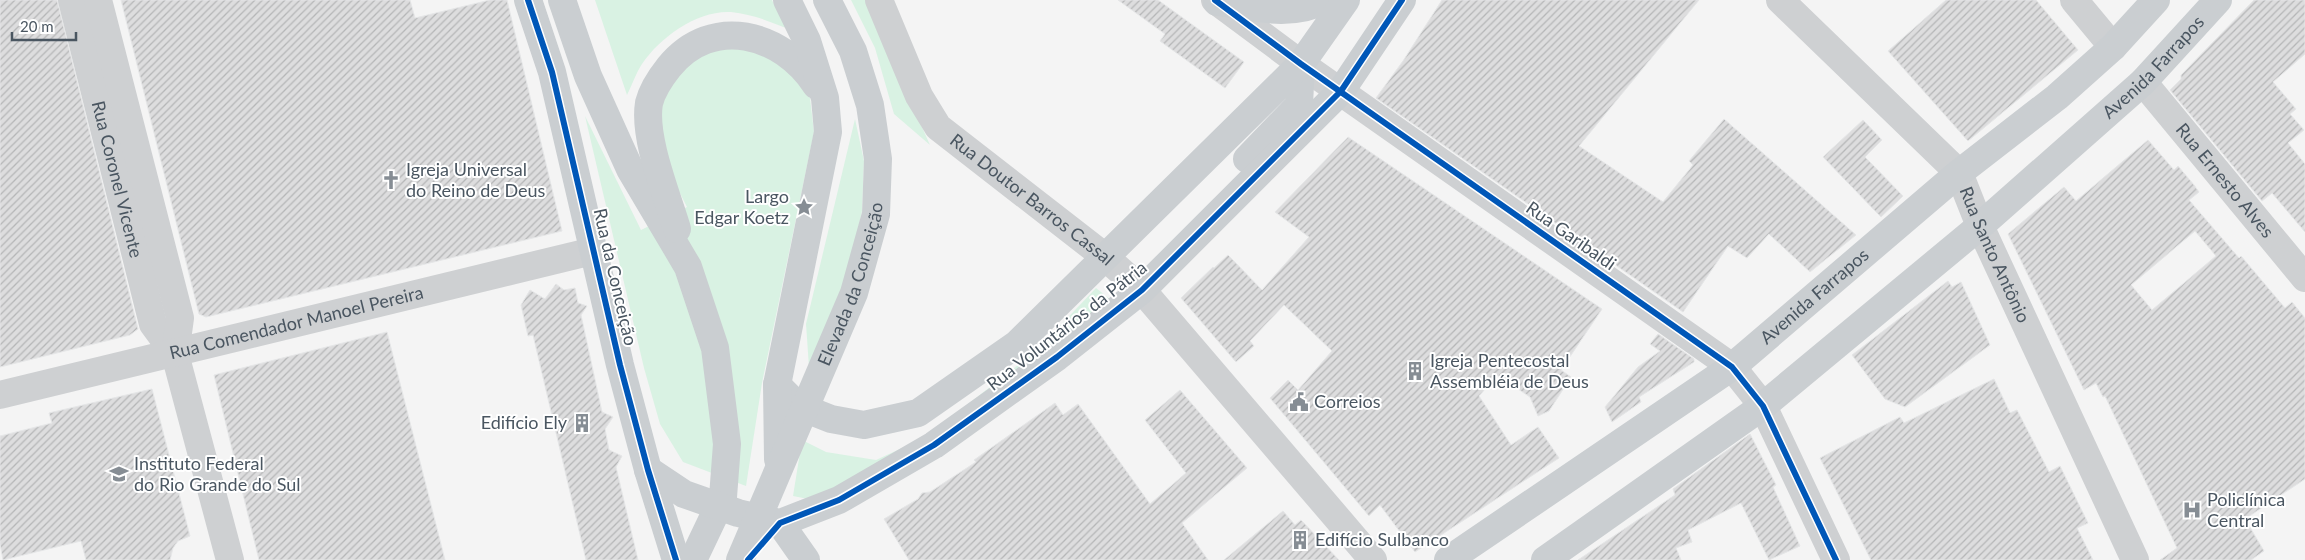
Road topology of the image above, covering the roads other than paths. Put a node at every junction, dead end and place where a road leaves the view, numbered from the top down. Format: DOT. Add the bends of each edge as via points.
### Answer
graph roads {
  1 [pos="72,0"];
  2 [pos="98,0"];
  3 [pos="528,0"];
  4 [pos="562,0"];
  5 [pos="787,0"];
  6 [pos="827,0"];
  7 [pos="879,0"];
  8 [pos="1325,0"];
  9 [pos="1346,0"];
  10 [pos="1402,0"];
  11 [pos="1780,0"];
  12 [pos="2074,0"];
  13 [pos="2156,0"];
  14 [pos="2218,0"];
  15 [pos="1216,1"];
  16 [pos="2113,47"];
  17 [pos="1301,64"];
  18 [pos="2143,82"];
  19 [pos="1341,91"];
  20 [pos="826,98"];
  21 [pos="1959,173"];
  22 [pos="1210,222"];
  23 [pos="1980,226"];
  24 [pos="593,251"];
  25 [pos="1104,256"];
  26 [pos="688,267"];
  27 [pos="2305,278"];
  28 [pos="1142,290"];
  29 [pos="175,354"];
  30 [pos="1732,367"];
  31 [pos="777,385"];
  32 [pos="0,395"];
  33 [pos="1763,406"];
  34 [pos="648,470"];
  35 [pos="780,524"];
  36 [pos="230,560"];
  37 [pos="676,560"];
  38 [pos="693,560"];
  39 [pos="740,560"];
  40 [pos="806,560"];
  41 [pos="1373,560"];
  42 [pos="1448,560"];
  43 [pos="1545,560"];
  44 [pos="1836,560"];
  45 [pos="2135,560"];
  1 -- 29 [label="street, Rua Coronel Vicente" via="153,324"];
  2 -- 29 [label="street, Rua Coronel Vicente" via="180,318"];
  3 -- 24 [label="main road, Rua da Conceição" via="552,72"];
  4 -- 26 [label="main road" via="588,76 630,169"];
  5 -- 20 [label="main road" via="807,41"];
  6 -- 39 [label="main road, Elevada da Conceição" via="853,50 870,105 878,159 876,214 854,293"];
  7 -- 25 [label="street, Rua Doutor Barros Cassal" via="920,96 938,127"];
  8 -- 15 [label="main road" via="1314,6 1280,11"];
  9 -- 17 [label="main road, Rua Voluntários da Pátria"];
  10 -- 19 [label="main road, Rua Voluntários da Pátria"];
  11 -- 21 [label="street, Rua Santo Antônio"];
  12 -- 16 [label="street"];
  13 -- 16 [label="main road, Avenida Farrapos"];
  14 -- 18 [label="main road, Avenida Farrapos"];
  15 -- 17 [label="street, Rua Garibaldi"];
  16 -- 21 [label="main road, Avenida Farrapos" via="2057,97"];
  17 -- 19 [label="street, Rua Garibaldi"];
  17 -- 22 [label="main road" via="1299,105 1231,175"];
  17 -- 25 [label="main road, Rua Voluntários da Pátria"];
  18 -- 23 [label="main road, Avenida Farrapos"];
  18 -- 27 [label="street, Rua Ernesto Alves"];
  19 -- 22 [label="main road, Rua Voluntários da Pátria"];
  19 -- 30 [label="street, Rua Garibaldi"];
  20 -- 26 [label="main road" via="806,69 784,50 760,38 731,35 702,41 678,56 661,77 650,102 648,130"];
  20 -- 31 [label="main road" via="828,132"];
  21 -- 23 [label="street, Rua Santo Antônio"];
  21 -- 30 [label="main road, Avenida Farrapos"];
  22 -- 28 [label="main road, Rua Voluntários da Pátria"];
  23 -- 33 [label="main road, Avenida Farrapos"];
  23 -- 45 [label="street, Rua Santo Antônio"];
  24 -- 29 [label="street, Rua Comendador Manoel Pereira"];
  24 -- 34 [label="main road, Rua da Conceição"];
  25 -- 28 [label="street, Rua Doutor Barros Cassal"];
  25 -- 31 [label="main road, Rua Voluntários da Pátria" via="1017,344 918,413 864,424 831,420 798,406"];
  26 -- 38 [label="main road" via="714,348 727,444 723,498"];
  28 -- 35 [label="main road, Rua Voluntários da Pátria" via="1057,357 934,445 838,500"];
  28 -- 41 [label="street, Rua Doutor Barros Cassal"];
  29 -- 32 [label="street, Rua Comendador Manoel Pereira"];
  29 -- 36 [label="street, Rua Coronel Vicente"];
  30 -- 33 [label="street, Rua Garibaldi"];
  30 -- 42 [label="main road, Avenida Farrapos"];
  31 -- 35 [label="main road"];
  33 -- 43 [label="main road, Avenida Farrapos"];
  33 -- 44 [label="street, Rua Garibaldi"];
  34 -- 35 [label="main road" via="684,494"];
  34 -- 37 [label="main road, Rua da Conceição"];
  35 -- 40 [label="main road"];
}
